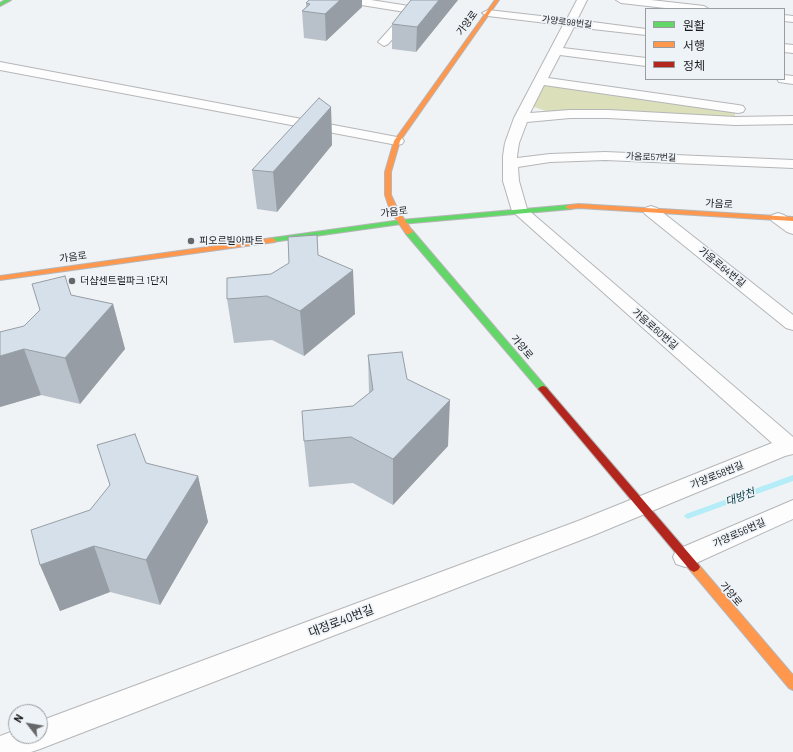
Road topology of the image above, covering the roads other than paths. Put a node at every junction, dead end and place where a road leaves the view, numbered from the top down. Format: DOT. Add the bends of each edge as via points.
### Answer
graph roads {
  1 [pos="10,0"];
  2 [pos="349,0"];
  3 [pos="497,0"];
  4 [pos="582,0"];
  5 [pos="621,0"];
  6 [pos="0,5"];
  7 [pos="695,8"];
  8 [pos="488,13"];
  9 [pos="570,22"];
  10 [pos="645,32"];
  11 [pos="384,42"];
  12 [pos="556,51"];
  13 [pos="645,62"];
  14 [pos="0,66"];
  15 [pos="540,81"];
  16 [pos="522,118"];
  17 [pos="793,119"];
  18 [pos="397,141"];
  19 [pos="510,164"];
  20 [pos="793,164"];
  21 [pos="520,211"];
  22 [pos="651,211"];
  23 [pos="785,219"];
  24 [pos="401,222"];
  25 [pos="793,229"];
  26 [pos="0,278"];
  27 [pos="793,324"];
  28 [pos="792,447"];
  29 [pos="642,506"];
  30 [pos="793,509"];
  31 [pos="685,557"];
  32 [pos="793,684"];
  33 [pos="48,732"];
  34 [pos="15,744"];
  35 [pos="0,750"];
  1 -- 6 [label="street"];
  2 -- 11 [label="street" via="409,9 411,12"];
  3 -- 8 [label="street, 가양로"];
  4 -- 9 [label="street"];
  5 -- 7 [label="street"];
  8 -- 9 [label="street, 가양로98번길"];
  8 -- 18 [label="street, 가양로"];
  9 -- 10 [label="street, 가양로98번길"];
  9 -- 12 [label="street"];
  12 -- 13 [label="street"];
  12 -- 15 [label="street"];
  14 -- 18 [label="street"];
  15 -- 16 [label="street"];
  15 -- 17 [label="street" via="735,108"];
  16 -- 17 [label="street" via="608,114 734,121"];
  16 -- 19 [label="street" via="512,144"];
  18 -- 24 [label="street, 가양로" via="388,172 388,195"];
  19 -- 20 [label="street, 가음로57번길" via="550,158 618,156"];
  19 -- 21 [label="street" via="511,181"];
  21 -- 22 [label="street, 가음로" via="579,206"];
  21 -- 24 [label="street, 가음로"];
  21 -- 28 [label="street, 가음로60번길"];
  22 -- 23 [label="street, 가음로"];
  22 -- 27 [label="street, 가음로64번길"];
  23 -- 25 [label="street"];
  24 -- 26 [label="street, 가음로"];
  24 -- 29 [label="street, 가양로"];
  28 -- 29 [label="street, 가양로58번길" via="780,449"];
  29 -- 31 [label="street, 가양로"];
  29 -- 33 [label="street, 대정로40번길"];
  30 -- 31 [label="street, 가양로56번길"];
  31 -- 32 [label="street, 가양로"];
  34 -- 35 [label="street"];
}
